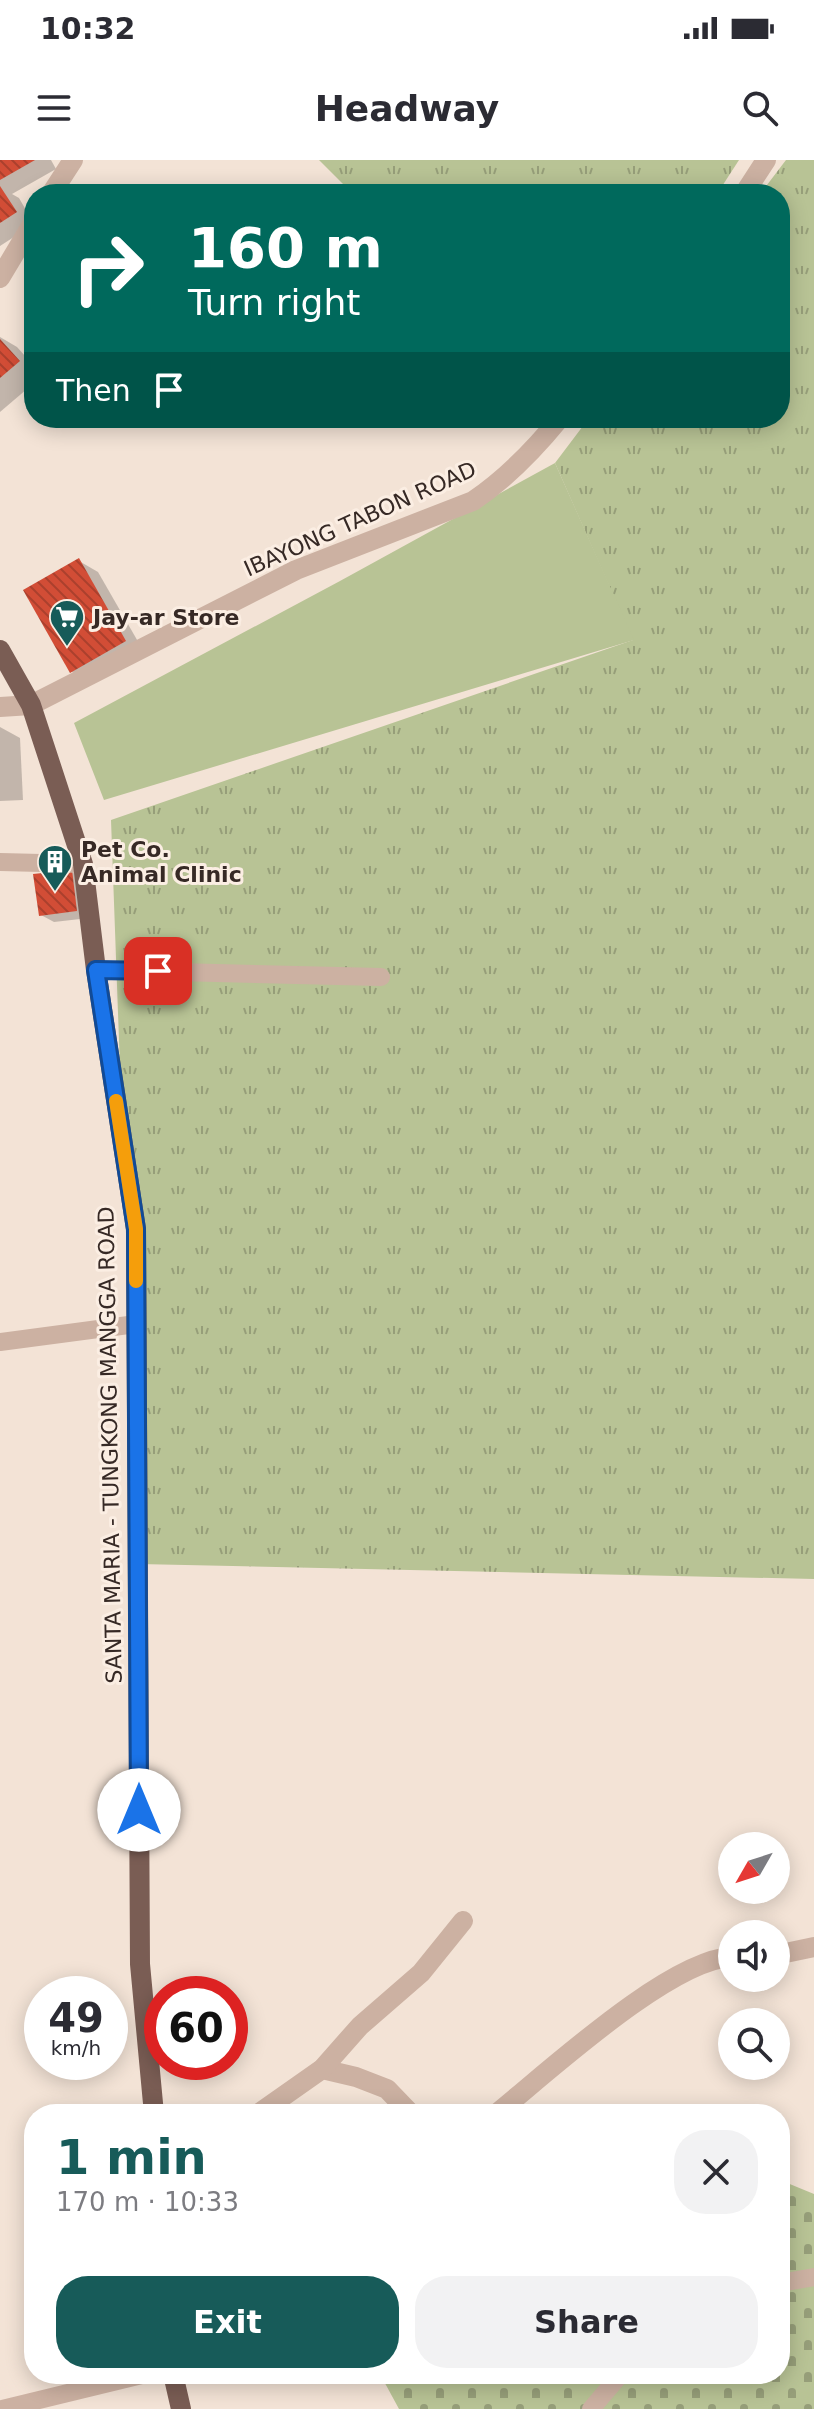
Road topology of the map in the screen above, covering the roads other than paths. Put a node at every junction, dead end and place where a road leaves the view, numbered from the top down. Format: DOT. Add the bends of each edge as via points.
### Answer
graph roads {
  1 [pos="73,160"];
  2 [pos="766,160"];
  3 [pos="57,184"];
  4 [pos="750,184"];
  5 [pos="24,238"];
  6 [pos="0,278"];
  7 [pos="552,428"];
  8 [pos="0,650"];
  9 [pos="31,705"];
  10 [pos="0,707"];
  11 [pos="0,862"];
  12 [pos="83,864"];
  13 [pos="96,970"];
  14 [pos="381,977"];
  15 [pos="136,1324"];
  16 [pos="0,1342"];
  17 [pos="463,1921"];
  18 [pos="814,1947"];
  19 [pos="790,1952"];
  20 [pos="718,1958"];
  21 [pos="322,2069"];
  22 [pos="153,2104"];
  23 [pos="272,2104"];
  24 [pos="401,2104"];
  25 [pos="508,2104"];
  26 [pos="814,2277"];
  27 [pos="790,2281"];
  28 [pos="105,2384"];
  29 [pos="175,2384"];
  30 [pos="612,2384"];
  31 [pos="2,2409"];
  32 [pos="181,2409"];
  33 [pos="591,2409"];
  1 -- 3 [label="street"];
  2 -- 4 [label="street"];
  5 -- 6 [label="street"];
  7 -- 9 [label="street, IBAYONG TABON ROAD" via="498,484 473,501 296,570"];
  8 -- 9 [label="main road, SANTA MARIA - TUNGKONG MANGGA ROAD"];
  9 -- 10 [label="street"];
  9 -- 12 [label="main road, SANTA MARIA - TUNGKONG MANGGA ROAD"];
  11 -- 12 [label="lane"];
  12 -- 13 [label="main road, SANTA MARIA - TUNGKONG MANGGA ROAD"];
  13 -- 14 [label="lane"];
  13 -- 15 [label="main road, SANTA MARIA - TUNGKONG MANGGA ROAD" via="136,1229"];
  15 -- 16 [label="lane"];
  15 -- 22 [label="main road, SANTA MARIA - TUNGKONG MANGGA ROAD" via="140,1964"];
  17 -- 21 [label="street" via="421,1973 360,2026"];
  18 -- 19 [label="street"];
  20 -- 25 [label="street" via="615,2017"];
  21 -- 23 [label="street"];
  21 -- 24 [label="street" via="387,2089"];
  26 -- 27 [label="lane"];
  28 -- 31 [label="lane"];
  29 -- 32 [label="main road"];
  30 -- 33 [label="lane"];
}
